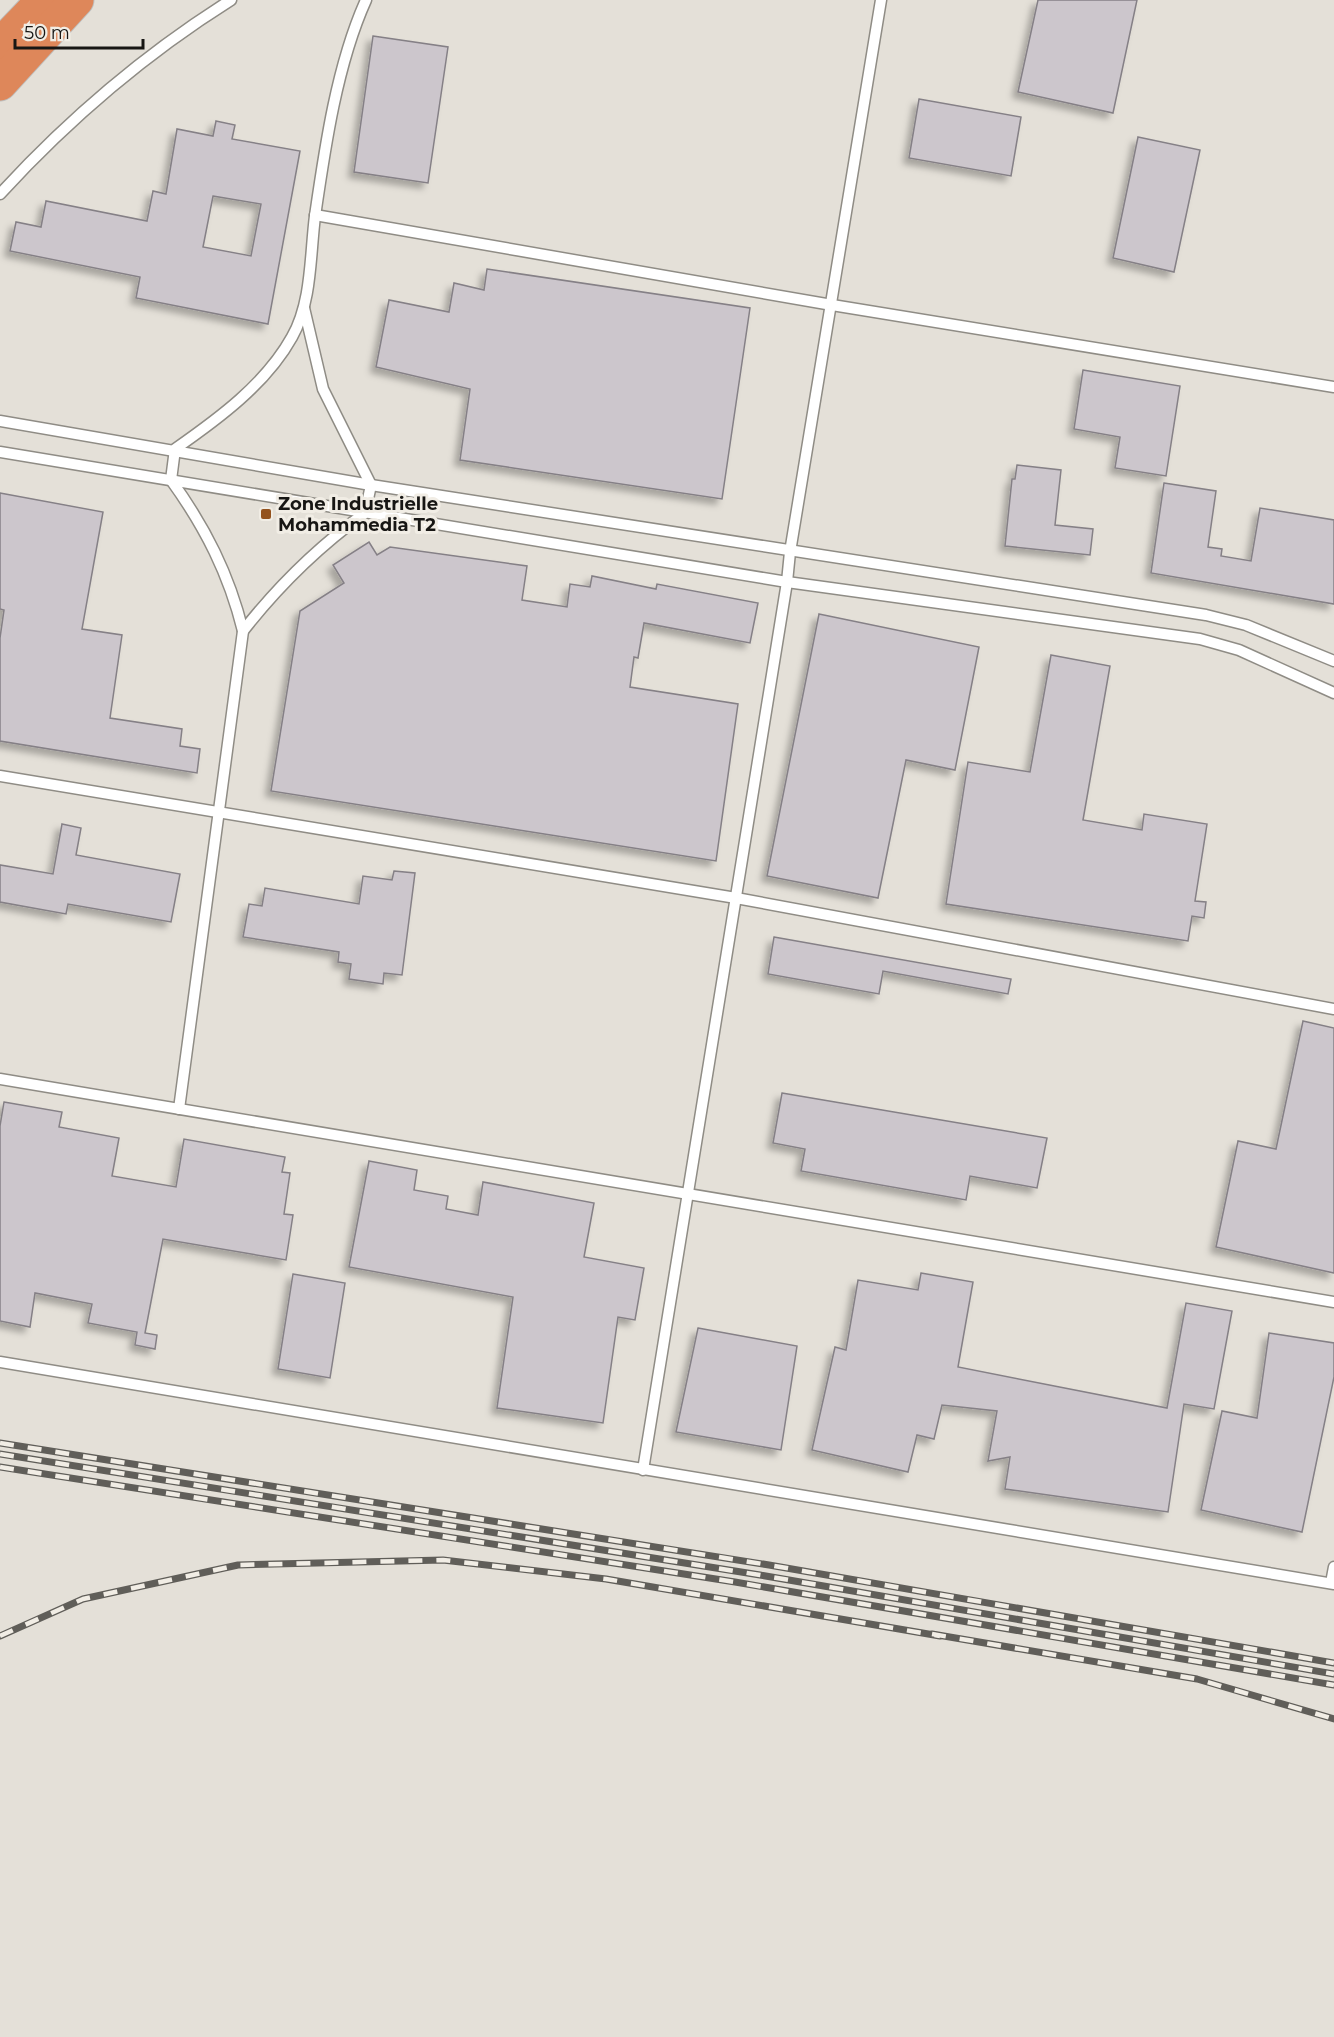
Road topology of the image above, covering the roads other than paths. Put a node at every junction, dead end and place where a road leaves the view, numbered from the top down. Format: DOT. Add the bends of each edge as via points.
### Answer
graph roads {
  1 [pos="43,0"];
  2 [pos="77,0"];
  3 [pos="231,0"];
  4 [pos="366,0"];
  5 [pos="881,0"];
  6 [pos="0,45"];
  7 [pos="0,84"];
  8 [pos="0,194"];
  9 [pos="315,214"];
  10 [pos="832,305"];
  11 [pos="304,307"];
  12 [pos="1334,387"];
  13 [pos="0,421"];
  14 [pos="175,449"];
  15 [pos="0,452"];
  16 [pos="171,480"];
  17 [pos="370,484"];
  18 [pos="365,513"];
  19 [pos="790,552"];
  20 [pos="787,582"];
  21 [pos="243,631"];
  22 [pos="1334,661"];
  23 [pos="1334,693"];
  24 [pos="0,776"];
  25 [pos="220,813"];
  26 [pos="736,898"];
  27 [pos="1334,1009"];
  28 [pos="0,1079"];
  29 [pos="179,1109"];
  30 [pos="688,1194"];
  31 [pos="1334,1302"];
  32 [pos="0,1362"];
  33 [pos="644,1470"];
  34 [pos="1334,1567"];
  35 [pos="1332,1584"];
  1 -- 6 [label="highway"];
  2 -- 7 [label="highway"];
  3 -- 8 [label="lane" via="172,39 102,95"];
  4 -- 9 [label="lane" via="342,64"];
  5 -- 10 [label="lane"];
  9 -- 10 [label="lane"];
  9 -- 11 [label="lane"];
  10 -- 12 [label="lane"];
  10 -- 19 [label="lane"];
  11 -- 14 [label="lane" via="293,336 260,379 222,415"];
  11 -- 17 [label="lane" via="323,389"];
  13 -- 14 [label="lane"];
  14 -- 16 [label="lane"];
  14 -- 17 [label="lane"];
  15 -- 16 [label="lane"];
  16 -- 18 [label="lane"];
  16 -- 21 [label="lane" via="218,555"];
  17 -- 18 [label="lane"];
  17 -- 19 [label="lane"];
  18 -- 20 [label="lane"];
  18 -- 21 [label="lane" via="303,563"];
  19 -- 20 [label="lane"];
  19 -- 22 [label="lane" via="1206,615 1246,625"];
  20 -- 23 [label="lane" via="1200,639 1239,650"];
  20 -- 26 [label="lane"];
  21 -- 25 [label="lane"];
  24 -- 25 [label="lane"];
  25 -- 26 [label="lane"];
  25 -- 29 [label="lane"];
  26 -- 27 [label="lane"];
  26 -- 30 [label="lane"];
  28 -- 29 [label="lane"];
  29 -- 30 [label="lane"];
  30 -- 31 [label="lane"];
  30 -- 33 [label="lane"];
  32 -- 33 [label="lane"];
  33 -- 35 [label="lane"];
  34 -- 35 [label="lane"];
}
